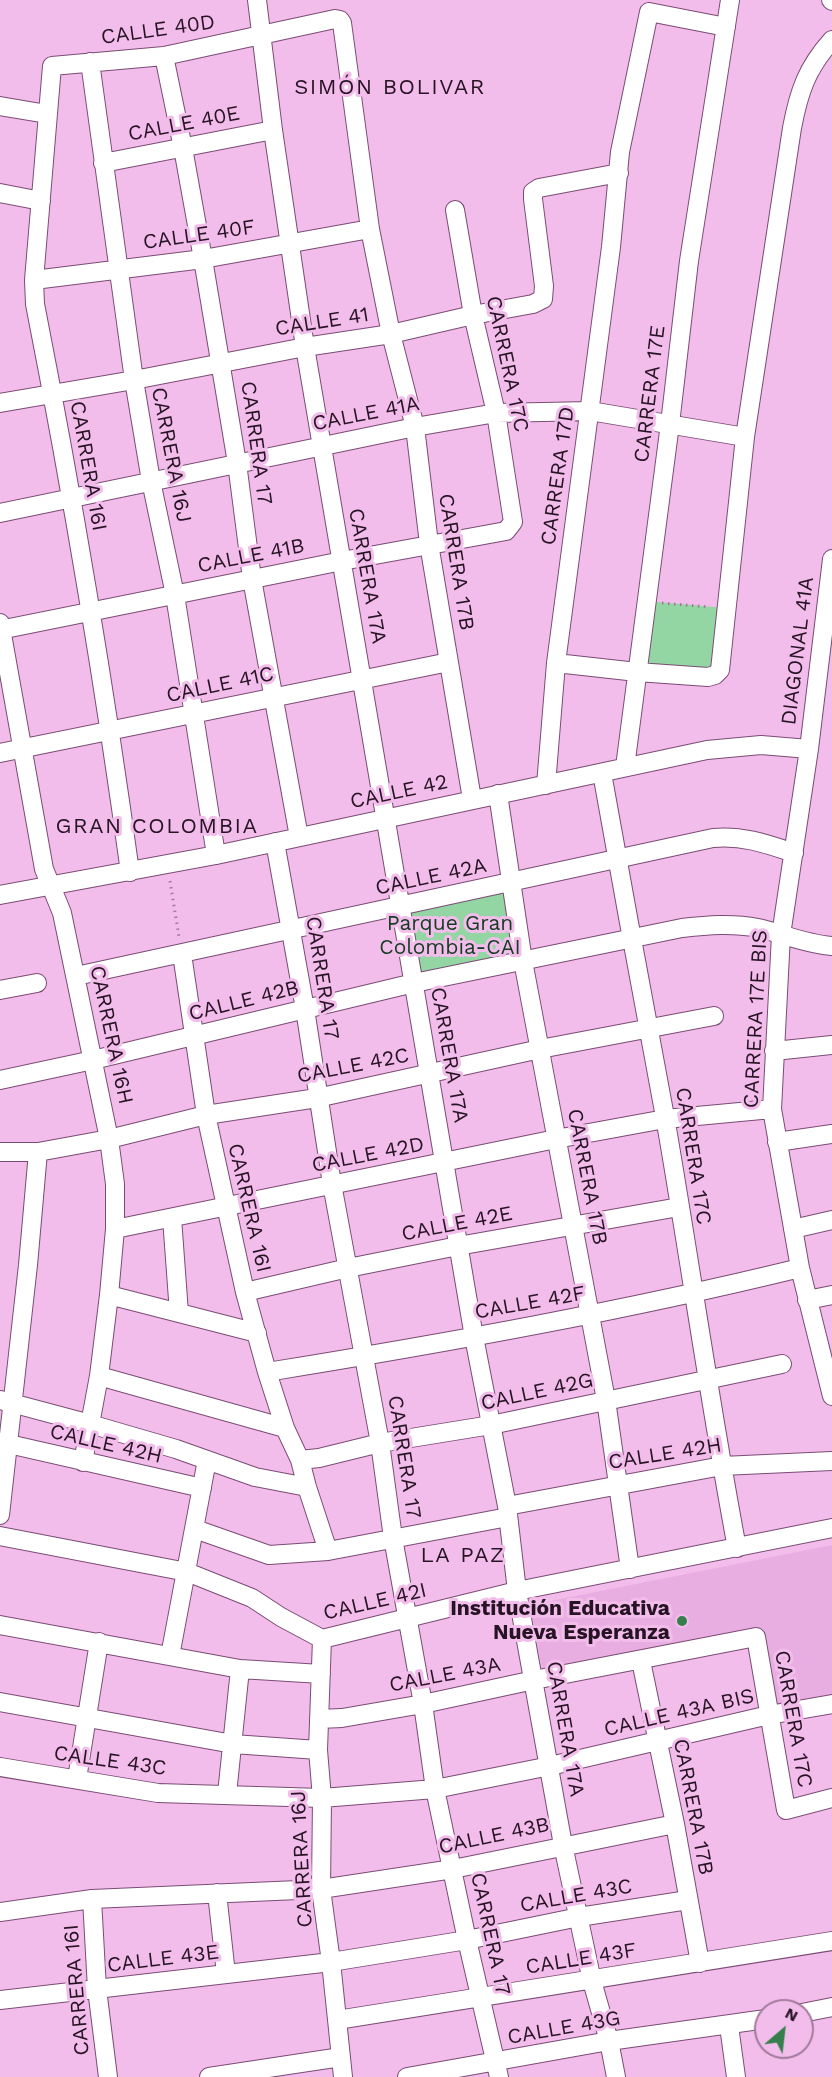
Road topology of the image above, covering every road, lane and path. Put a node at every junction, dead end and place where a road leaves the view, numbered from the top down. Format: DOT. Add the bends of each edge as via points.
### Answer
graph roads {
  1 [pos="257,0"];
  2 [pos="730,0"];
  3 [pos="646,6"];
  4 [pos="340,20"];
  5 [pos="726,27"];
  6 [pos="260,36"];
  7 [pos="832,40"];
  8 [pos="164,56"];
  9 [pos="90,62"];
  10 [pos="52,66"];
  11 [pos="0,106"];
  12 [pos="47,114"];
  13 [pos="273,129"];
  14 [pos="183,148"];
  15 [pos="103,163"];
  16 [pos="619,173"];
  17 [pos="0,193"];
  18 [pos="41,201"];
  19 [pos="455,210"];
  20 [pos="370,229"];
  21 [pos="291,244"];
  22 [pos="203,259"];
  23 [pos="117,270"];
  24 [pos="34,280"];
  25 [pos="473,315"];
  26 [pos="391,334"];
  27 [pos="305,347"];
  28 [pos="221,362"];
  29 [pos="134,380"];
  30 [pos="52,393"];
  31 [pos="0,403"];
  32 [pos="590,411"];
  33 [pos="496,413"];
  34 [pos="670,424"];
  35 [pos="415,427"];
  36 [pos="745,437"];
  37 [pos="322,446"];
  38 [pos="237,463"];
  39 [pos="151,481"];
  40 [pos="71,497"];
  41 [pos="0,513"];
  42 [pos="510,527"];
  43 [pos="429,544"];
  44 [pos="832,559"];
  45 [pos="342,561"];
  46 [pos="252,579"];
  47 [pos="175,595"];
  48 [pos="646,601"];
  49 [pos="726,608"];
  50 [pos="90,612"];
  51 [pos="0,627"];
  52 [pos="449,662"];
  53 [pos="556,663"];
  54 [pos="637,672"];
  55 [pos="362,681"];
  56 [pos="275,696"];
  57 [pos="195,714"];
  58 [pos="111,730"];
  59 [pos="24,748"];
  60 [pos="809,749"];
  61 [pos="0,753"];
  62 [pos="626,767"];
  63 [pos="602,773"];
  64 [pos="546,785"];
  65 [pos="498,794"];
  66 [pos="472,799"];
  67 [pos="386,818"];
  68 [pos="299,837"];
  69 [pos="275,842"];
  70 [pos="795,852"];
  71 [pos="216,855"];
  72 [pos="617,859"];
  73 [pos="168,864"];
  74 [pos="130,872"];
  75 [pos="511,883"];
  76 [pos="50,886"];
  77 [pos="0,895"];
  78 [pos="401,906"];
  79 [pos="292,929"];
  80 [pos="781,935"];
  81 [pos="631,939"];
  82 [pos="832,946"];
  83 [pos="182,954"];
  84 [pos="523,961"];
  85 [pos="76,976"];
  86 [pos="37,983"];
  87 [pos="414,983"];
  88 [pos="0,990"];
  89 [pos="305,1009"];
  90 [pos="714,1016"];
  91 [pos="648,1028"];
  92 [pos="193,1036"];
  93 [pos="832,1045"];
  94 [pos="540,1049"];
  95 [pos="774,1051"];
  96 [pos="93,1060"];
  97 [pos="430,1074"];
  98 [pos="0,1080"];
  99 [pos="317,1098"];
  100 [pos="772,1109"];
  101 [pos="206,1115"];
  102 [pos="665,1119"];
  103 [pos="832,1134"];
  104 [pos="109,1139"];
  105 [pos="556,1139"];
  106 [pos="777,1142"];
  107 [pos="0,1152"];
  108 [pos="39,1152"];
  109 [pos="444,1163"];
  110 [pos="332,1184"];
  111 [pos="225,1206"];
  112 [pos="679,1207"];
  113 [pos="172,1218"];
  114 [pos="832,1220"];
  115 [pos="574,1226"];
  116 [pos="115,1229"];
  117 [pos="793,1229"];
  118 [pos="458,1246"];
  119 [pos="348,1268"];
  120 [pos="800,1268"];
  121 [pos="245,1292"];
  122 [pos="694,1294"];
  123 [pos="109,1295"];
  124 [pos="832,1295"];
  125 [pos="807,1300"];
  126 [pos="179,1312"];
  127 [pos="590,1316"];
  128 [pos="257,1333"];
  129 [pos="474,1337"];
  130 [pos="364,1356"];
  131 [pos="782,1364"];
  132 [pos="267,1372"];
  133 [pos="99,1376"];
  134 [pos="709,1378"];
  135 [pos="831,1385"];
  136 [pos="606,1400"];
  137 [pos="6,1402"];
  138 [pos="90,1424"];
  139 [pos="491,1425"];
  140 [pos="285,1428"];
  141 [pos="4,1443"];
  142 [pos="380,1443"];
  143 [pos="207,1460"];
  144 [pos="300,1460"];
  145 [pos="832,1461"];
  146 [pos="82,1462"];
  147 [pos="722,1466"];
  148 [pos="618,1484"];
  149 [pos="307,1487"];
  150 [pos="202,1488"];
  151 [pos="507,1511"];
  152 [pos="0,1515"];
  153 [pos="832,1528"];
  154 [pos="195,1529"];
  155 [pos="0,1536"];
  156 [pos="393,1538"];
  157 [pos="737,1548"];
  158 [pos="328,1551"];
  159 [pos="630,1569"];
  160 [pos="187,1572"];
  161 [pos="517,1591"];
  162 [pos="408,1617"];
  163 [pos="0,1625"];
  164 [pos="756,1637"];
  165 [pos="322,1639"];
  166 [pos="99,1642"];
  167 [pos="170,1656"];
  168 [pos="641,1661"];
  169 [pos="240,1669"];
  170 [pos="321,1674"];
  171 [pos="534,1680"];
  172 [pos="0,1702"];
  173 [pos="423,1704"];
  174 [pos="832,1704"];
  175 [pos="769,1715"];
  176 [pos="86,1719"];
  177 [pos="319,1719"];
  178 [pos="658,1741"];
  179 [pos="233,1744"];
  180 [pos="318,1750"];
  181 [pos="550,1766"];
  182 [pos="0,1767"];
  183 [pos="77,1779"];
  184 [pos="435,1789"];
  185 [pos="227,1794"];
  186 [pos="322,1798"];
  187 [pos="832,1798"];
  188 [pos="675,1824"];
  189 [pos="563,1845"];
  190 [pos="453,1869"];
  191 [pos="321,1888"];
  192 [pos="218,1893"];
  193 [pos="92,1899"];
  194 [pos="688,1900"];
  195 [pos="0,1912"];
  196 [pos="579,1917"];
  197 [pos="467,1940"];
  198 [pos="832,1941"];
  199 [pos="331,1962"];
  200 [pos="700,1963"];
  201 [pos="225,1974"];
  202 [pos="592,1981"];
  203 [pos="97,1989"];
  204 [pos="480,1998"];
  205 [pos="0,2000"];
  206 [pos="832,2007"];
  207 [pos="814,2011"];
  208 [pos="337,2020"];
  209 [pos="754,2021"];
  210 [pos="729,2026"];
  211 [pos="609,2041"];
  212 [pos="341,2057"];
  213 [pos="497,2070"];
  214 [pos="108,2077"];
  215 [pos="209,2077"];
  216 [pos="343,2077"];
  217 [pos="407,2077"];
  218 [pos="616,2077"];
  219 [pos="736,2077"];
  1 -- 6 [label="street, CARRERA 17A"];
  2 -- 5 [label="street, CARRERA 17E"];
  3 -- 5 [label="street"];
  3 -- 16 [label="street, CARRERA 17D"];
  4 -- 6 [label="street, CALLE 40D"];
  4 -- 20 [label="street, CARRERA 17B"];
  5 -- 34 [label="street, CARRERA 17E" via="688,261"];
  6 -- 8 [label="street, CALLE 40D"];
  6 -- 13 [label="street, CARRERA 17A"];
  7 -- 36 [label="street" via="817,57 798,97"];
  8 -- 9 [label="street, CALLE 40D"];
  8 -- 14 [label="street, CARRERA 17"];
  9 -- 10 [label="street, CALLE 40D"];
  9 -- 15 [label="street, CARRERA 16J"];
  10 -- 12 [label="street, CARRERA 16I"];
  11 -- 12 [label="street"];
  12 -- 18 [label="street, CARRERA 16I"];
  13 -- 14 [label="street, CALLE 40E"];
  13 -- 21 [label="street, CARRERA 17A"];
  14 -- 15 [label="street, CALLE 40E"];
  14 -- 22 [label="street, CARRERA 17"];
  15 -- 23 [label="street, CARRERA 16J"];
  16 -- 25 [label="street, CALLE 41" via="533,192 543,299"];
  16 -- 32 [label="street, CARRERA 17D"];
  17 -- 18 [label="street"];
  18 -- 24 [label="street, CARRERA 16I"];
  19 -- 25 [label="street, CARRERA 17C"];
  20 -- 21 [label="street, CALLE 40F"];
  20 -- 26 [label="street, CARRERA 17B"];
  21 -- 22 [label="street, CALLE 40F"];
  21 -- 27 [label="street, CARRERA 17A"];
  22 -- 23 [label="street, CALLE 40F"];
  22 -- 28 [label="street, CARRERA 17"];
  23 -- 24 [label="street, CALLE 40F"];
  23 -- 29 [label="street, CARRERA 16J"];
  24 -- 30 [label="street, CARRERA 16I"];
  25 -- 26 [label="street, CALLE 41"];
  25 -- 33 [label="street, CARRERA 17C"];
  26 -- 27 [label="street, CALLE 41"];
  26 -- 35 [label="street, CARRERA 17B"];
  27 -- 28 [label="street, CALLE 41"];
  27 -- 37 [label="street, CARRERA 17A"];
  28 -- 29 [label="street, CALLE 41"];
  28 -- 38 [label="street, CARRERA 17"];
  29 -- 30 [label="street, CALLE 41"];
  29 -- 39 [label="street, CARRERA 16J"];
  30 -- 31 [label="street, CALLE 41"];
  30 -- 40 [label="street, CARRERA 16I"];
  32 -- 33 [label="street, CALLE 41A"];
  32 -- 34 [label="street, CALLE 41A"];
  32 -- 53 [label="street, CARRERA 17D"];
  33 -- 35 [label="street, CALLE 41A"];
  33 -- 42 [label="street, CARRERA 17C" via="513,522"];
  34 -- 36 [label="street, CALLE 41A"];
  34 -- 48 [label="street, CARRERA 17E"];
  35 -- 37 [label="street, CALLE 41A"];
  35 -- 43 [label="street, CARRERA 17B"];
  36 -- 49 [label="street"];
  37 -- 38 [label="street, CALLE 41A"];
  37 -- 45 [label="street, CARRERA 17A"];
  38 -- 39 [label="street, CALLE 41A"];
  38 -- 46 [label="street, CARRERA 17"];
  39 -- 40 [label="street, CALLE 41A"];
  39 -- 47 [label="street, CARRERA 16J"];
  40 -- 41 [label="street, CALLE 41A"];
  40 -- 50 [label="street, CARRERA 16I"];
  42 -- 43 [label="street, CALLE 41B" via="506,531"];
  43 -- 45 [label="street, CALLE 41B"];
  43 -- 52 [label="street, CARRERA 17B"];
  44 -- 60 [label="street, DIAGONAL 41A"];
  45 -- 46 [label="street, CALLE 41B"];
  45 -- 55 [label="street, CARRERA 17A"];
  46 -- 47 [label="street, CALLE 41B"];
  46 -- 56 [label="street, CARRERA 17"];
  47 -- 50 [label="street, CALLE 41B"];
  47 -- 57 [label="street, CARRERA 16J"];
  48 -- 49 [label="path"];
  48 -- 54 [label="street, CARRERA 17E"];
  49 -- 54 [label="street" via="720,670 715,675"];
  50 -- 51 [label="street, CALLE 41B"];
  50 -- 58 [label="street, CARRERA 16I"];
  51 -- 59 [label="street, CARRERA 16H"];
  52 -- 55 [label="street, CALLE 41C"];
  52 -- 66 [label="street, CARRERA 17B"];
  53 -- 54 [label="street"];
  53 -- 64 [label="street, CARRERA 17D"];
  54 -- 62 [label="street, CARRERA 17E"];
  55 -- 56 [label="street, CALLE 41C"];
  55 -- 67 [label="street, CARRERA 17A"];
  56 -- 57 [label="street, CALLE 41C"];
  56 -- 68 [label="street, CARRERA 17"];
  57 -- 58 [label="street, CALLE 41C"];
  57 -- 71 [label="street, CARRERA 16J"];
  58 -- 59 [label="street, CALLE 41C"];
  58 -- 74 [label="street, CARRERA 16I"];
  59 -- 61 [label="street, CALLE 41C"];
  59 -- 76 [label="street, CARRERA 16H"];
  60 -- 62 [label="street, CALLE 42" via="761,745 707,750"];
  60 -- 70 [label="street, CARRERA 17E BIS"];
  62 -- 63 [label="street, CALLE 42"];
  63 -- 64 [label="street, CALLE 42"];
  63 -- 72 [label="street, CARRERA 17C"];
  64 -- 65 [label="street, CALLE 42"];
  65 -- 66 [label="street, CALLE 42"];
  65 -- 75 [label="street, CARRERA 17B"];
  66 -- 67 [label="street, CALLE 42"];
  67 -- 68 [label="street, CALLE 42"];
  67 -- 78 [label="street, CARRERA 17A"];
  68 -- 69 [label="street, CALLE 42"];
  69 -- 71 [label="street, CALLE 42"];
  69 -- 79 [label="street, CARRERA 17"];
  70 -- 72 [label="street, CALLE 42A" via="731,836"];
  70 -- 80 [label="street, CARRERA 17E BIS"];
  71 -- 73 [label="street, CALLE 42"];
  72 -- 75 [label="street, CALLE 42A"];
  72 -- 81 [label="street, CARRERA 17C"];
  73 -- 74 [label="street, CALLE 42"];
  73 -- 83 [label="path"];
  74 -- 76 [label="street, CALLE 42"];
  75 -- 78 [label="street, CALLE 42A"];
  75 -- 84 [label="street, CARRERA 17B"];
  76 -- 77 [label="street, CALLE 42"];
  76 -- 85 [label="street, CARRERA 16H" via="62,912"];
  78 -- 79 [label="street, CALLE 42A"];
  78 -- 87 [label="street, CARRERA 17A"];
  79 -- 83 [label="street, CALLE 42A"];
  79 -- 89 [label="street, CARRERA 17"];
  80 -- 81 [label="street, CALLE 42B" via="758,928 711,924"];
  80 -- 82 [label="street"];
  80 -- 95 [label="street, CARRERA 17E BIS"];
  81 -- 84 [label="street, CALLE 42B"];
  81 -- 91 [label="street, CARRERA 17C"];
  83 -- 85 [label="street, CALLE 42A"];
  83 -- 92 [label="street, CARRERA 16I"];
  84 -- 87 [label="street, CALLE 42B"];
  84 -- 94 [label="street, CARRERA 17B"];
  85 -- 96 [label="street, CARRERA 16H"];
  86 -- 88 [label="street"];
  87 -- 89 [label="street, CALLE 42B"];
  87 -- 97 [label="street, CARRERA 17A"];
  89 -- 92 [label="street, CALLE 42B"];
  89 -- 99 [label="street, CARRERA 17"];
  90 -- 91 [label="street, CALLE 42C"];
  91 -- 94 [label="street, CALLE 42C"];
  91 -- 102 [label="street, CARRERA 17C"];
  92 -- 96 [label="street, CALLE 42B"];
  92 -- 101 [label="street, CARRERA 16I"];
  93 -- 95 [label="street"];
  94 -- 97 [label="street, CALLE 42C"];
  94 -- 105 [label="street, CARRERA 17B"];
  95 -- 100 [label="street, CARRERA 17E BIS"];
  96 -- 98 [label="street, CALLE 42B"];
  96 -- 104 [label="street, CARRERA 16H"];
  97 -- 99 [label="street, CALLE 42C"];
  97 -- 109 [label="street, CARRERA 17A"];
  99 -- 101 [label="street, CALLE 42C"];
  99 -- 110 [label="street, CARRERA 17"];
  100 -- 102 [label="street, CALLE 42D"];
  100 -- 106 [label="street, CARRERA 17E BIS"];
  101 -- 104 [label="street, CALLE 42C"];
  101 -- 111 [label="street, CARRERA 16I"];
  102 -- 105 [label="street, CALLE 42D"];
  102 -- 112 [label="street, CARRERA 17C"];
  103 -- 106 [label="street"];
  104 -- 108 [label="street, CALLE 42C"];
  104 -- 116 [label="street, CARRERA 16H"];
  105 -- 109 [label="street, CALLE 42D"];
  105 -- 115 [label="street, CARRERA 17B"];
  106 -- 117 [label="street, CARRERA 17E BIS"];
  107 -- 108 [label="street, CALLE 42C"];
  108 -- 137 [label="street"];
  109 -- 110 [label="street, CALLE 42D"];
  109 -- 118 [label="street, CARRERA 17A"];
  110 -- 111 [label="street, CALLE 42D"];
  110 -- 119 [label="street, CARRERA 17"];
  111 -- 113 [label="street, CALLE 42D"];
  111 -- 121 [label="street, CARRERA 16I"];
  112 -- 115 [label="street, CALLE 42E"];
  112 -- 122 [label="street, CARRERA 17C"];
  113 -- 116 [label="street, CALLE 42D"];
  113 -- 126 [label="street"];
  114 -- 117 [label="street"];
  115 -- 118 [label="street, CALLE 42E"];
  115 -- 127 [label="street, CARRERA 17B"];
  116 -- 123 [label="street, CARRERA 16H"];
  117 -- 120 [label="street, CARRERA 17E BIS"];
  118 -- 119 [label="street, CALLE 42E"];
  118 -- 129 [label="street, CARRERA 17A"];
  119 -- 121 [label="street, CALLE 42E"];
  119 -- 130 [label="street, CARRERA 17"];
  120 -- 122 [label="street, CALLE 42F"];
  120 -- 125 [label="street, CARRERA 17E BIS"];
  121 -- 128 [label="street, CARRERA 16I"];
  122 -- 127 [label="street, CALLE 42F"];
  122 -- 134 [label="street, CARRERA 17C"];
  123 -- 126 [label="street"];
  123 -- 133 [label="street, CARRERA 16H"];
  124 -- 125 [label="street"];
  125 -- 135 [label="street, CARRERA 17E BIS"];
  126 -- 128 [label="street"];
  127 -- 129 [label="street, CALLE 42F"];
  127 -- 136 [label="street, CARRERA 17B"];
  128 -- 132 [label="street, CARRERA 16I"];
  129 -- 130 [label="street, CALLE 42F"];
  129 -- 139 [label="street, CARRERA 17A"];
  130 -- 132 [label="street, CALLE 42F"];
  130 -- 142 [label="street, CARRERA 17"];
  131 -- 134 [label="street, CALLE 42G"];
  132 -- 140 [label="street, CARRERA 16I"];
  133 -- 138 [label="street, CARRERA 16H"];
  133 -- 140 [label="street"];
  134 -- 136 [label="street, CALLE 42G"];
  134 -- 147 [label="street, CARRERA 17C"];
  136 -- 139 [label="street, CALLE 42G"];
  136 -- 148 [label="street, CARRERA 17B"];
  137 -- 138 [label="street"];
  137 -- 141 [label="street"];
  138 -- 143 [label="street"];
  138 -- 146 [label="street, CARRERA 16H"];
  139 -- 142 [label="street, CALLE 42G"];
  139 -- 151 [label="street, CARRERA 17A"];
  140 -- 144 [label="street, CARRERA 16I"];
  141 -- 146 [label="street, CALLE 42H"];
  141 -- 152 [label="street"];
  142 -- 144 [label="street, CALLE 42G"];
  142 -- 156 [label="street, CARRERA 17"];
  143 -- 149 [label="street" via="255,1477"];
  143 -- 150 [label="street"];
  144 -- 149 [label="street, CARRERA 16I"];
  145 -- 147 [label="street, CALLE 42H"];
  146 -- 150 [label="street, CALLE 42H"];
  147 -- 148 [label="street, CALLE 42H"];
  147 -- 157 [label="street, CARRERA 17C"];
  148 -- 151 [label="street, CALLE 42H"];
  148 -- 159 [label="street, CARRERA 17B"];
  149 -- 158 [label="street, CARRERA 16I"];
  150 -- 154 [label="street"];
  151 -- 156 [label="street, CALLE 42H"];
  151 -- 161 [label="street, CARRERA 17A"];
  153 -- 157 [label="street, CALLE 42I"];
  154 -- 158 [label="street, CALLE 42H" via="269,1555"];
  154 -- 160 [label="street"];
  155 -- 160 [label="street, CALLE 42I"];
  156 -- 158 [label="street, CALLE 42H"];
  156 -- 162 [label="street, CARRERA 17"];
  157 -- 159 [label="street, CALLE 42I"];
  159 -- 161 [label="street, CALLE 42I"];
  160 -- 165 [label="street, CALLE 42I" via="252,1598"];
  160 -- 167 [label="street"];
  161 -- 162 [label="street, CALLE 42I"];
  161 -- 171 [label="street, CARRERA 17A"];
  162 -- 165 [label="street, CALLE 42I"];
  162 -- 173 [label="street, CARRERA 17"];
  163 -- 166 [label="street"];
  164 -- 168 [label="street, CALLE 43A"];
  164 -- 175 [label="street, CARRERA 17C"];
  165 -- 170 [label="street, CARRERA 16J"];
  166 -- 167 [label="street"];
  166 -- 176 [label="street"];
  167 -- 169 [label="street"];
  168 -- 171 [label="street, CALLE 43A"];
  168 -- 178 [label="street, CARRERA 17B"];
  169 -- 170 [label="street"];
  169 -- 179 [label="street"];
  170 -- 177 [label="street, CARRERA 16J"];
  171 -- 173 [label="street, CALLE 43A"];
  171 -- 181 [label="street, CARRERA 17A"];
  172 -- 176 [label="street"];
  173 -- 177 [label="street, CALLE 43A"];
  173 -- 184 [label="street, CARRERA 17"];
  174 -- 175 [label="street, CALLE 43A BIS"];
  175 -- 178 [label="street, CALLE 43A BIS"];
  175 -- 187 [label="street, CARRERA 17C" via="786,1810"];
  176 -- 179 [label="street"];
  176 -- 183 [label="street"];
  177 -- 180 [label="street, CARRERA 16J"];
  178 -- 181 [label="street, CALLE 43A BIS"];
  178 -- 188 [label="street, CARRERA 17B"];
  179 -- 180 [label="street"];
  179 -- 185 [label="street"];
  180 -- 186 [label="street, CARRERA 16J"];
  181 -- 184 [label="street, CALLE 43A BIS"];
  181 -- 189 [label="street, CARRERA 17A"];
  182 -- 183 [label="street, CALLE 43C"];
  183 -- 185 [label="street, CALLE 43C" via="158,1793"];
  184 -- 186 [label="street, CALLE 43A BIS"];
  184 -- 190 [label="street, CARRERA 17"];
  185 -- 186 [label="street, CALLE 43C"];
  186 -- 191 [label="street, CARRERA 16J"];
  188 -- 189 [label="street, CALLE 43B"];
  188 -- 194 [label="street, CARRERA 17B"];
  189 -- 190 [label="street, CALLE 43B"];
  189 -- 196 [label="street, CARRERA 17A"];
  190 -- 191 [label="street, CALLE 43B"];
  190 -- 197 [label="street, CARRERA 17"];
  191 -- 192 [label="street"];
  191 -- 199 [label="street, CARRERA 16J"];
  192 -- 193 [label="street"];
  192 -- 201 [label="street"];
  193 -- 195 [label="street"];
  193 -- 203 [label="street, CARRERA 16I"];
  194 -- 196 [label="street, CALLE 43C"];
  194 -- 200 [label="street, CARRERA 17B"];
  196 -- 197 [label="street, CALLE 43C"];
  196 -- 202 [label="street, CARRERA 17A"];
  197 -- 199 [label="street, CALLE 43C"];
  197 -- 204 [label="street, CARRERA 17"];
  198 -- 200 [label="street, CALLE 43F"];
  199 -- 201 [label="street, CALLE 43E"];
  199 -- 208 [label="street, CARRERA 16J"];
  200 -- 202 [label="street, CALLE 43F"];
  201 -- 203 [label="street, CALLE 43E"];
  202 -- 204 [label="street, CALLE 43F"];
  202 -- 211 [label="street, CARRERA 17A"];
  203 -- 205 [label="street, CALLE 43E"];
  203 -- 214 [label="street, CARRERA 16I"];
  204 -- 208 [label="street, CALLE 43F"];
  204 -- 213 [label="street, CARRERA 17"];
  206 -- 207 [label="street"];
  208 -- 212 [label="street, CARRERA 16J"];
  209 -- 210 [label="street, CALLE 43G"];
  210 -- 211 [label="street, CALLE 43G"];
  210 -- 219 [label="street"];
  211 -- 213 [label="street, CALLE 43G"];
  211 -- 218 [label="street, CARRERA 17A"];
  212 -- 215 [label="street"];
  212 -- 216 [label="street, CARRERA 16J"];
  213 -- 217 [label="street, CALLE 43G"];
}
